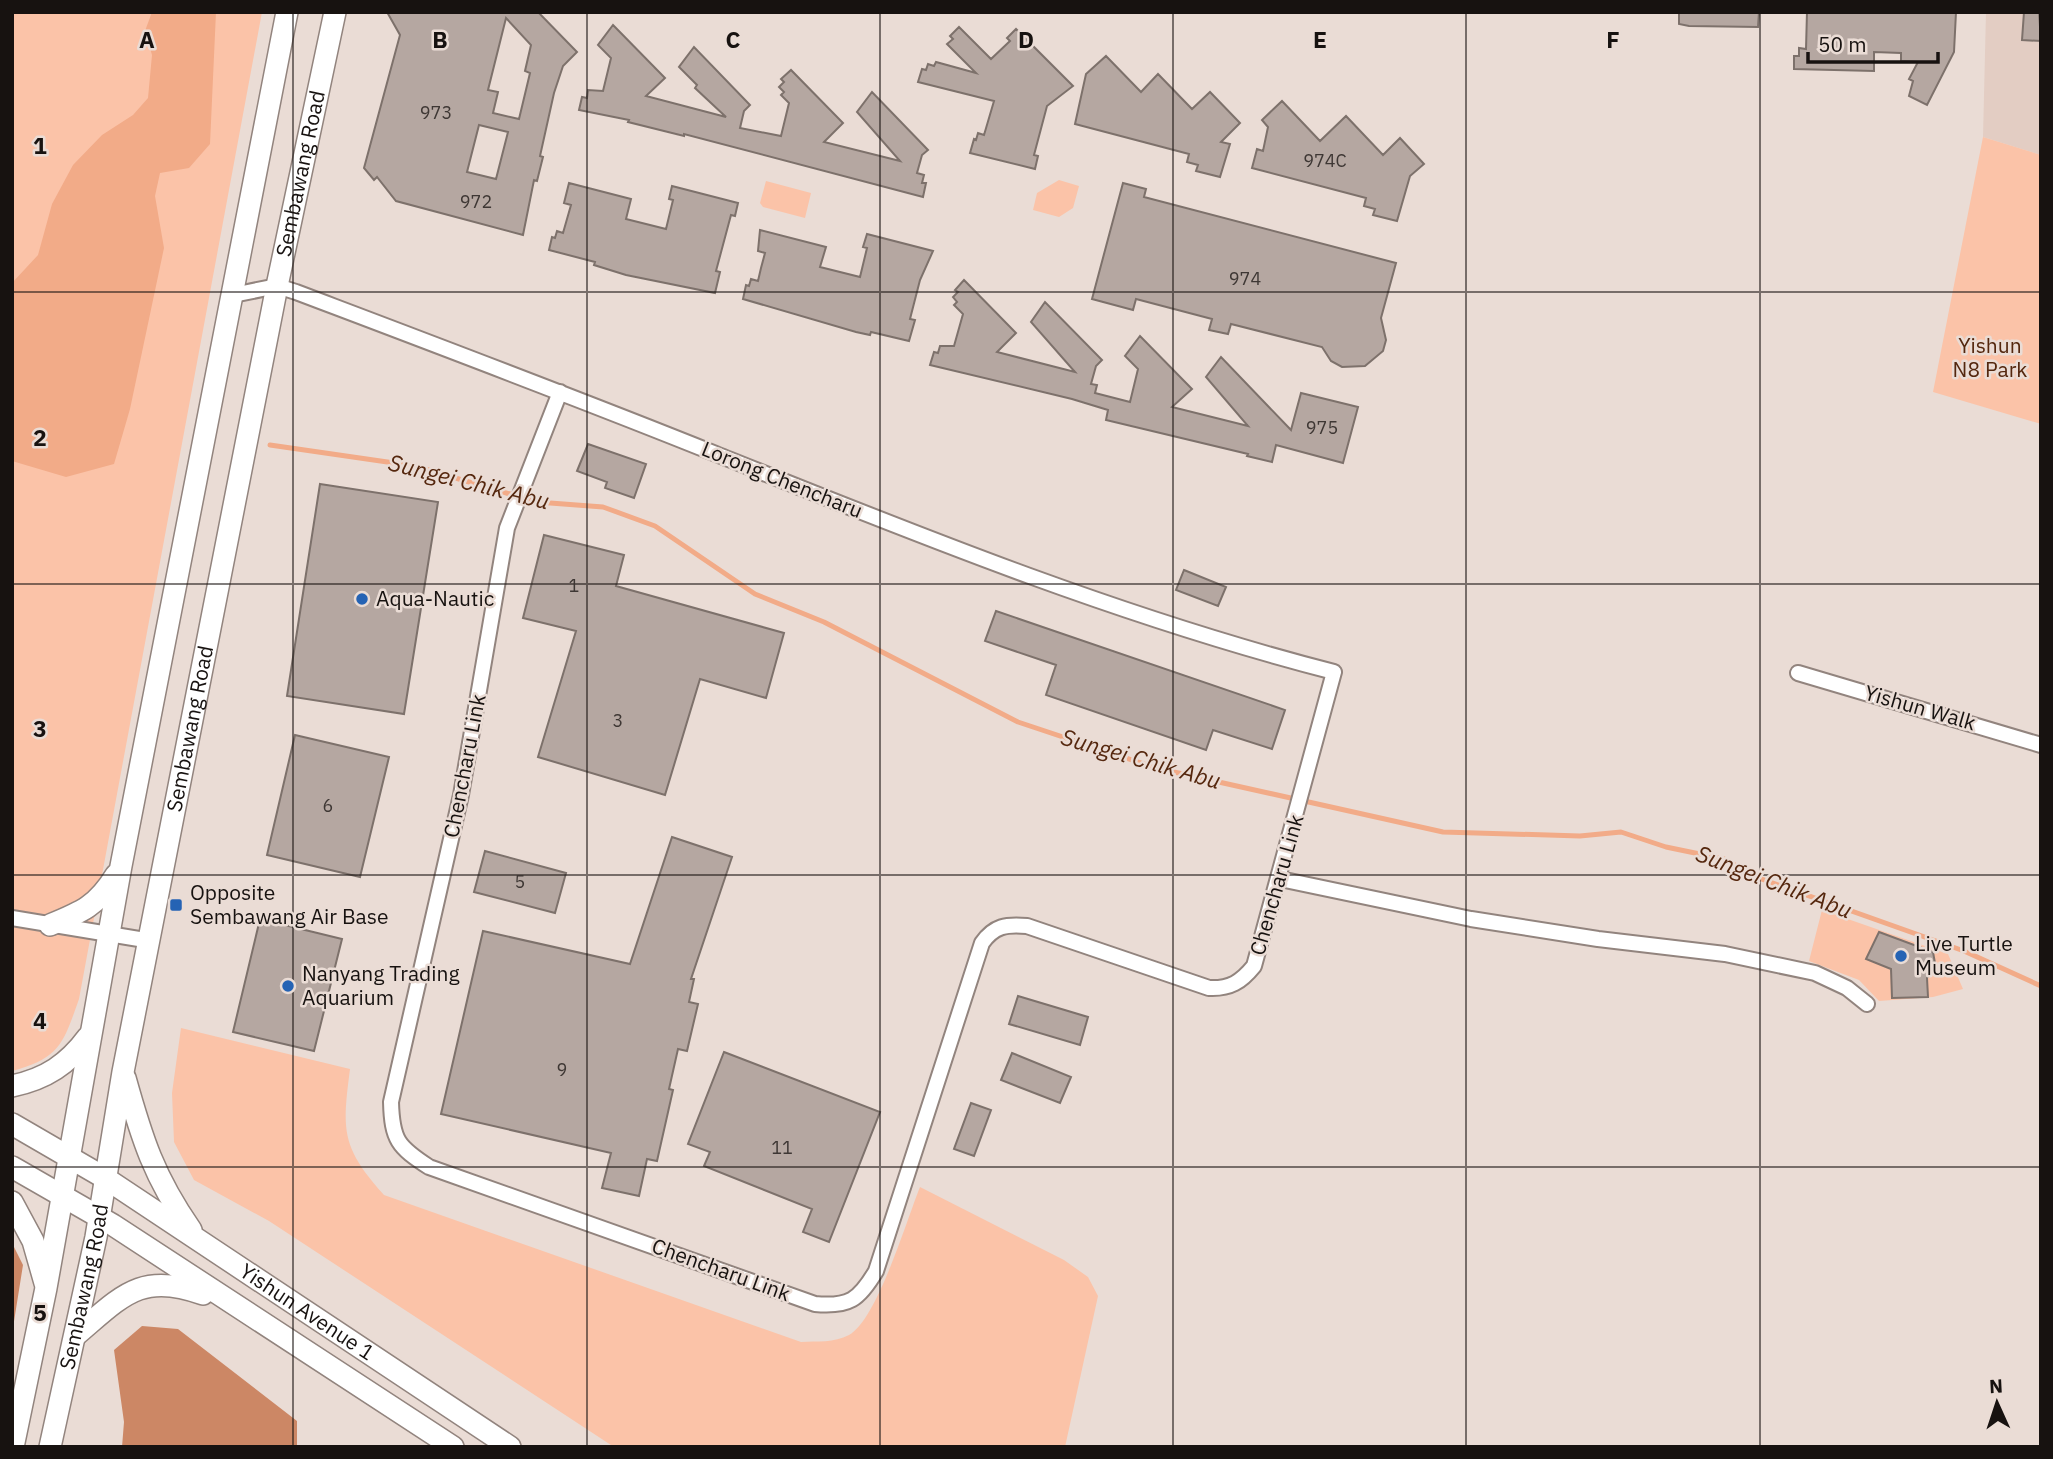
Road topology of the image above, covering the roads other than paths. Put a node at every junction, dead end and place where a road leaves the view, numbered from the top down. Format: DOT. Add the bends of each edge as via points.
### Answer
graph roads {
  1 [pos="287,12"];
  2 [pos="335,12"];
  3 [pos="277,286"];
  4 [pos="233,295"];
  5 [pos="560,392"];
  6 [pos="1334,672"];
  7 [pos="1798,673"];
  8 [pos="2041,745"];
  9 [pos="121,866"];
  10 [pos="1280,879"];
  11 [pos="12,918"];
  12 [pos="50,925"];
  13 [pos="108,934"];
  14 [pos="150,941"];
  15 [pos="1867,1004"];
  16 [pos="92,1032"];
  17 [pos="123,1072"];
  18 [pos="12,1086"];
  19 [pos="12,1124"];
  20 [pos="68,1154"];
  21 [pos="12,1167"];
  22 [pos="105,1178"];
  23 [pos="62,1194"];
  24 [pos="12,1202"];
  25 [pos="100,1217"];
  26 [pos="199,1240"];
  27 [pos="46,1288"];
  28 [pos="237,1306"];
  29 [pos="76,1335"];
  30 [pos="13,1447"];
  31 [pos="50,1447"];
  32 [pos="453,1447"];
  33 [pos="509,1447"];
  1 -- 4 [label="main road, Sembawang Road"];
  2 -- 3 [label="main road, Sembawang Road"];
  3 -- 4 [label="street"];
  3 -- 5 [label="street, Lorong Chencharu"];
  3 -- 14 [label="main road, Sembawang Road"];
  4 -- 9 [label="main road, Sembawang Road"];
  5 -- 6 [label="street, Lorong Chencharu" via="910,531 1216,640"];
  5 -- 10 [label="street, Chencharu Link" via="510,518 461,795 391,1102 394,1136 403,1150 429,1167 815,1304 835,1306 863,1292 876,1271 982,943 989,934 999,926 1027,926 1209,988 1221,988 1244,978 1254,966"];
  6 -- 10 [label="street, Chencharu Link"];
  7 -- 8 [label="street, Yishun Walk"];
  9 -- 12 [label="main road" via="105,893 88,909"];
  9 -- 13 [label="main road, Sembawang Road"];
  10 -- 15 [label="street" via="1471,919 1725,954 1815,973 1847,988"];
  11 -- 12 [label="street"];
  12 -- 13 [label="street"];
  13 -- 14 [label="street"];
  13 -- 16 [label="main road, Sembawang Road"];
  14 -- 17 [label="main road, Sembawang Road"];
  16 -- 18 [label="main road" via="71,1059 52,1073"];
  16 -- 20 [label="main road, Sembawang Road"];
  17 -- 22 [label="main road, Sembawang Road"];
  17 -- 26 [label="main road" via="143,1142 164,1192"];
  19 -- 20 [label="main road, Yishun Avenue 1"];
  20 -- 22 [label="main road, Yishun Avenue 1"];
  20 -- 23 [label="main road, Sembawang Road"];
  21 -- 23 [label="main road, Yishun Avenue 1"];
  22 -- 25 [label="main road, Sembawang Road"];
  22 -- 26 [label="main road, Yishun Avenue 1"];
  23 -- 25 [label="main road, Yishun Avenue 1"];
  23 -- 27 [label="main road, Sembawang Road"];
  24 -- 27 [label="main road" via="33,1241"];
  25 -- 28 [label="main road, Yishun Avenue 1"];
  25 -- 29 [label="main road, Sembawang Road"];
  26 -- 33 [label="main road, Yishun Avenue 1"];
  27 -- 30 [label="main road, Sembawang Road"];
  28 -- 29 [label="main road" via="177,1284 150,1285 128,1292"];
  28 -- 32 [label="main road, Yishun Avenue 1"];
  29 -- 31 [label="main road, Sembawang Road"];
}
